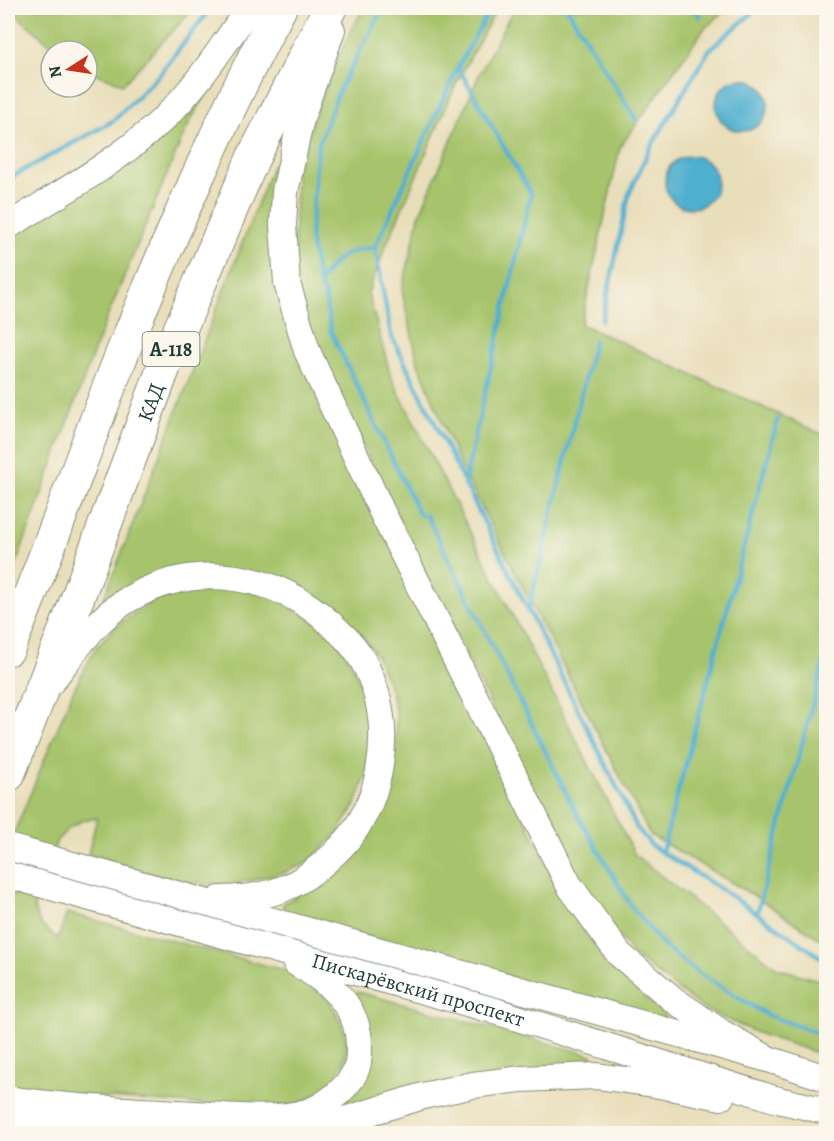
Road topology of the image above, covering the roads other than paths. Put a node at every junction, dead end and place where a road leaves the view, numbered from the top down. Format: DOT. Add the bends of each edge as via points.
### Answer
graph roads {
  1 [pos="249,8"];
  2 [pos="280,8"];
  3 [pos="330,8"];
  4 [pos="340,8"];
  5 [pos="8,226"];
  6 [pos="8,649"];
  7 [pos="38,700"];
  8 [pos="8,775"];
  9 [pos="8,847"];
  10 [pos="8,875"];
  11 [pos="167,891"];
  12 [pos="267,946"];
  13 [pos="768,1059"];
  14 [pos="826,1078"];
  15 [pos="8,1099"];
  16 [pos="778,1100"];
  17 [pos="826,1111"];
  18 [pos="8,1124"];
  19 [pos="210,1134"];
  20 [pos="289,1134"];
  1 -- 5 [label="main road" via="205,71 160,122 118,157"];
  2 -- 6 [label="highway, КАД / А-118" via="208,151 124,350"];
  3 -- 7 [label="highway, КАД / А-118" via="253,158 164,367"];
  4 -- 13 [label="main road" via="301,118 285,192 287,283 307,351 382,512 569,885 619,954 674,1000"];
  7 -- 8 [label="highway, КАД / А-118"];
  7 -- 11 [label="main road" via="100,620 130,598 169,581 195,576 218,575 268,584 298,598 346,638 363,660 379,704 383,748 370,804 347,842 314,872 291,886 252,898 216,899"];
  9 -- 11 [label="main road, Пискарёвский проспект"];
  10 -- 12 [label="main road, Пискарёвский проспект"];
  11 -- 13 [label="main road, Пискарёвский проспект"];
  12 -- 15 [label="main road" via="323,979 341,997 354,1019 358,1065 346,1085 322,1106 272,1118"];
  12 -- 16 [label="main road, Пискарёвский проспект" via="492,1010"];
  13 -- 14 [label="main road, Пискарёвский проспект"];
  16 -- 17 [label="main road, Пискарёвский проспект"];
  16 -- 20 [label="main road" via="739,1102 597,1076 521,1079 423,1096"];
  18 -- 19 [label="main road" via="58,1121"];
}
